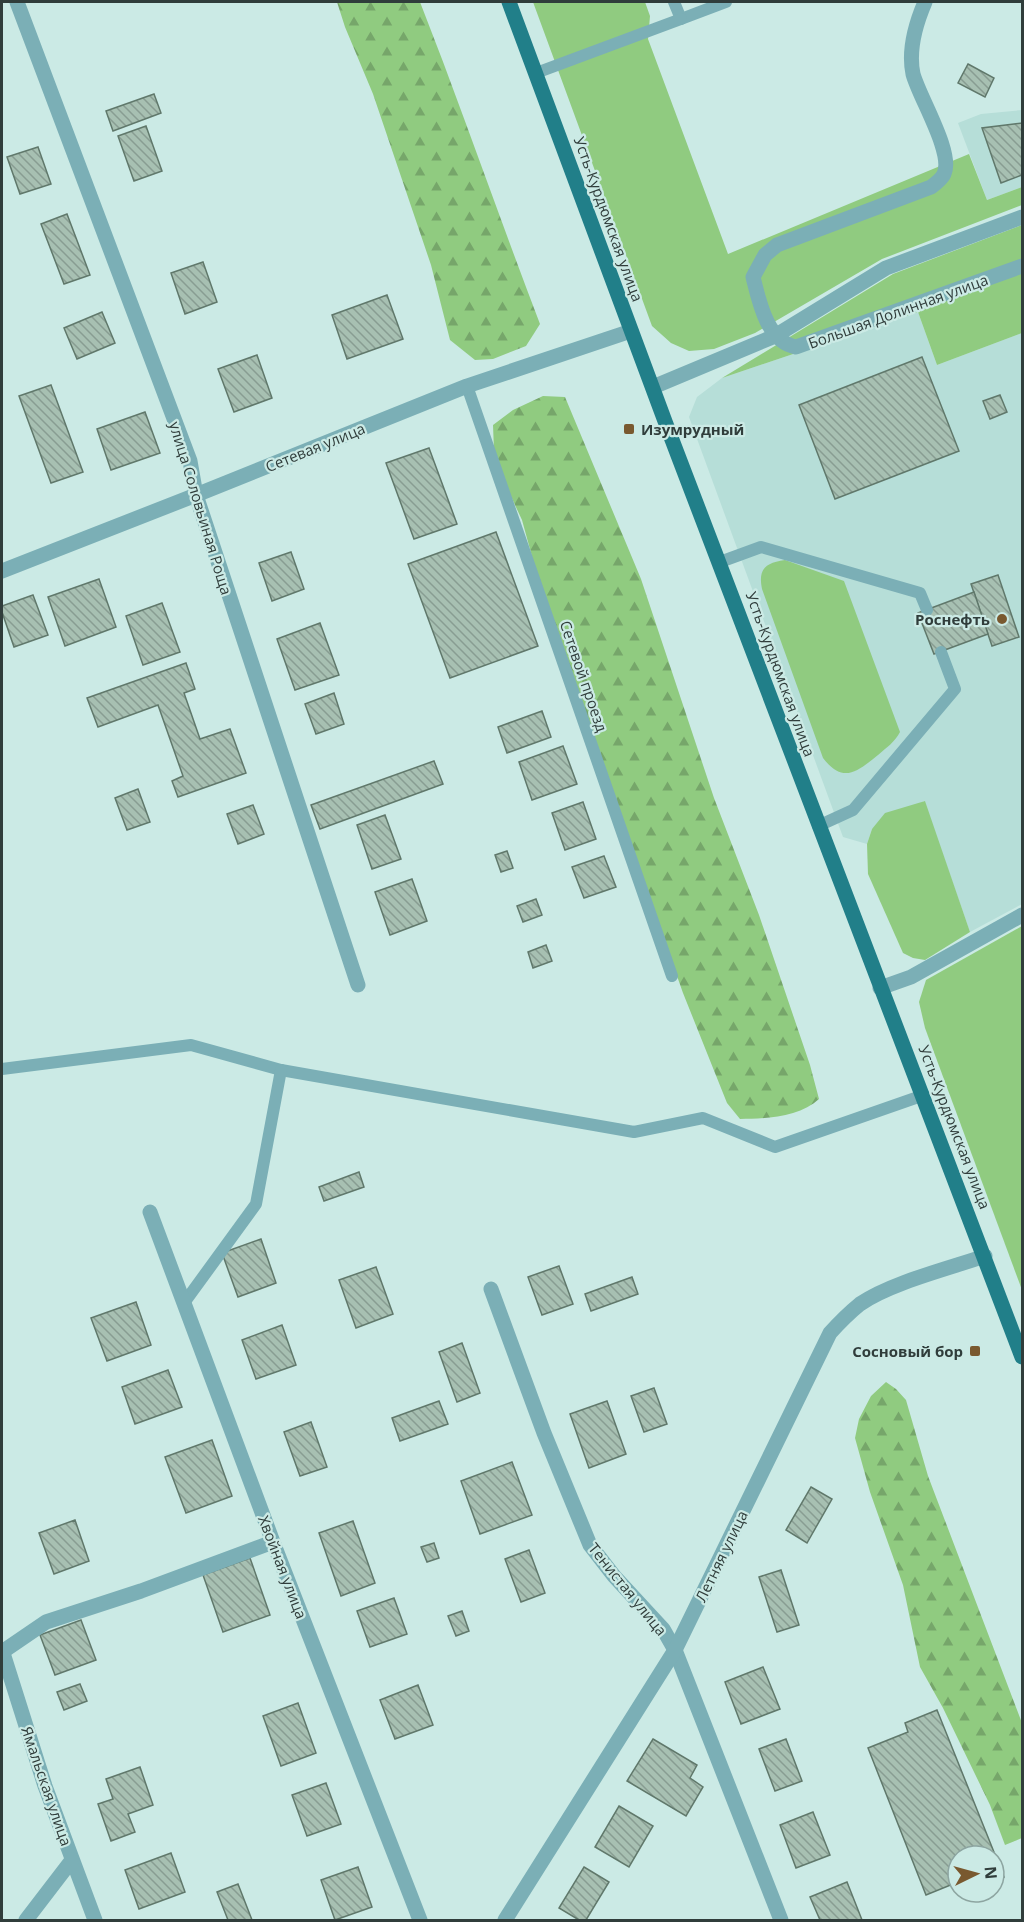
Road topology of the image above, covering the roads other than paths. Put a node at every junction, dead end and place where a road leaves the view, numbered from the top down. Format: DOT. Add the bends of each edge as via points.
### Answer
graph roads {
  1 [pos="17,2"];
  2 [pos="509,2"];
  3 [pos="674,2"];
  4 [pos="726,2"];
  5 [pos="925,2"];
  6 [pos="681,19"];
  7 [pos="536,74"];
  8 [pos="1023,217"];
  9 [pos="1023,266"];
  10 [pos="631,331"];
  11 [pos="776,336"];
  12 [pos="467,386"];
  13 [pos="653,387"];
  14 [pos="196,495"];
  15 [pos="720,562"];
  16 [pos="2,571"];
  17 [pos="927,610"];
  18 [pos="941,652"];
  19 [pos="818,826"];
  20 [pos="1023,915"];
  21 [pos="672,976"];
  22 [pos="358,985"];
  23 [pos="880,988"];
  24 [pos="2,1069"];
  25 [pos="281,1070"];
  26 [pos="924,1095"];
  27 [pos="150,1212"];
  28 [pos="985,1256"];
  29 [pos="491,1289"];
  30 [pos="184,1304"];
  31 [pos="1023,1357"];
  32 [pos="273,1542"];
  33 [pos="675,1650"];
  34 [pos="2,1651"];
  35 [pos="72,1860"];
  36 [pos="26,1920"];
  37 [pos="95,1920"];
  38 [pos="420,1920"];
  39 [pos="505,1920"];
  40 [pos="781,1920"];
  1 -- 14 [label="street, улица Соловьиная Роща" via="190,461"];
  2 -- 7 [label="main road, Усть-Курдюмская улица"];
  3 -- 6 [label="lane"];
  4 -- 6 [label="lane"];
  5 -- 11 [label="street" via="915,30 913,74 945,155 944,174 931,188 777,245 765,255 753,276 760,303"];
  6 -- 7 [label="lane"];
  7 -- 10 [label="main road, Усть-Курдюмская улица"];
  8 -- 11 [label="street, Большая Долинная улица" via="886,268"];
  9 -- 11 [label="street, Большая Долинная улица" via="796,347 786,346"];
  10 -- 12 [label="street, Сетевая улица"];
  10 -- 13 [label="main road, Усть-Курдюмская улица"];
  11 -- 13 [label="street, Большая Долинная улица"];
  12 -- 14 [label="street, Сетевая улица"];
  12 -- 21 [label="lane, Сетевой проезд"];
  13 -- 15 [label="main road, Усть-Курдюмская улица"];
  14 -- 16 [label="street, Сетевая улица"];
  14 -- 22 [label="street, улица Соловьиная Роща"];
  15 -- 17 [label="lane" via="761,547 920,593"];
  15 -- 19 [label="main road, Усть-Курдюмская улица"];
  18 -- 19 [label="lane" via="955,689 853,810"];
  19 -- 23 [label="main road, Усть-Курдюмская улица"];
  20 -- 23 [label="street" via="911,977"];
  23 -- 26 [label="main road, Усть-Курдюмская улица"];
  24 -- 25 [label="lane" via="190,1045"];
  25 -- 26 [label="lane" via="634,1132 703,1118 775,1147"];
  25 -- 30 [label="lane" via="256,1204"];
  26 -- 28 [label="main road, Усть-Курдюмская улица"];
  27 -- 30 [label="street, Хвойная улица"];
  28 -- 31 [label="main road, Усть-Курдюмская улица"];
  28 -- 33 [label="street, Летняя улица" via="872,1298 842,1319 830,1333"];
  29 -- 33 [label="street, Тенистая улица" via="590,1545 663,1629"];
  30 -- 32 [label="street, Хвойная улица"];
  32 -- 34 [label="street" via="46,1622"];
  32 -- 38 [label="street, Хвойная улица"];
  33 -- 39 [label="street, Летняя улица"];
  33 -- 40 [label="street, Тенистая улица"];
  34 -- 35 [label="street, Ямальская улица"];
  35 -- 36 [label="street"];
  35 -- 37 [label="street, Ямальская улица"];
}
